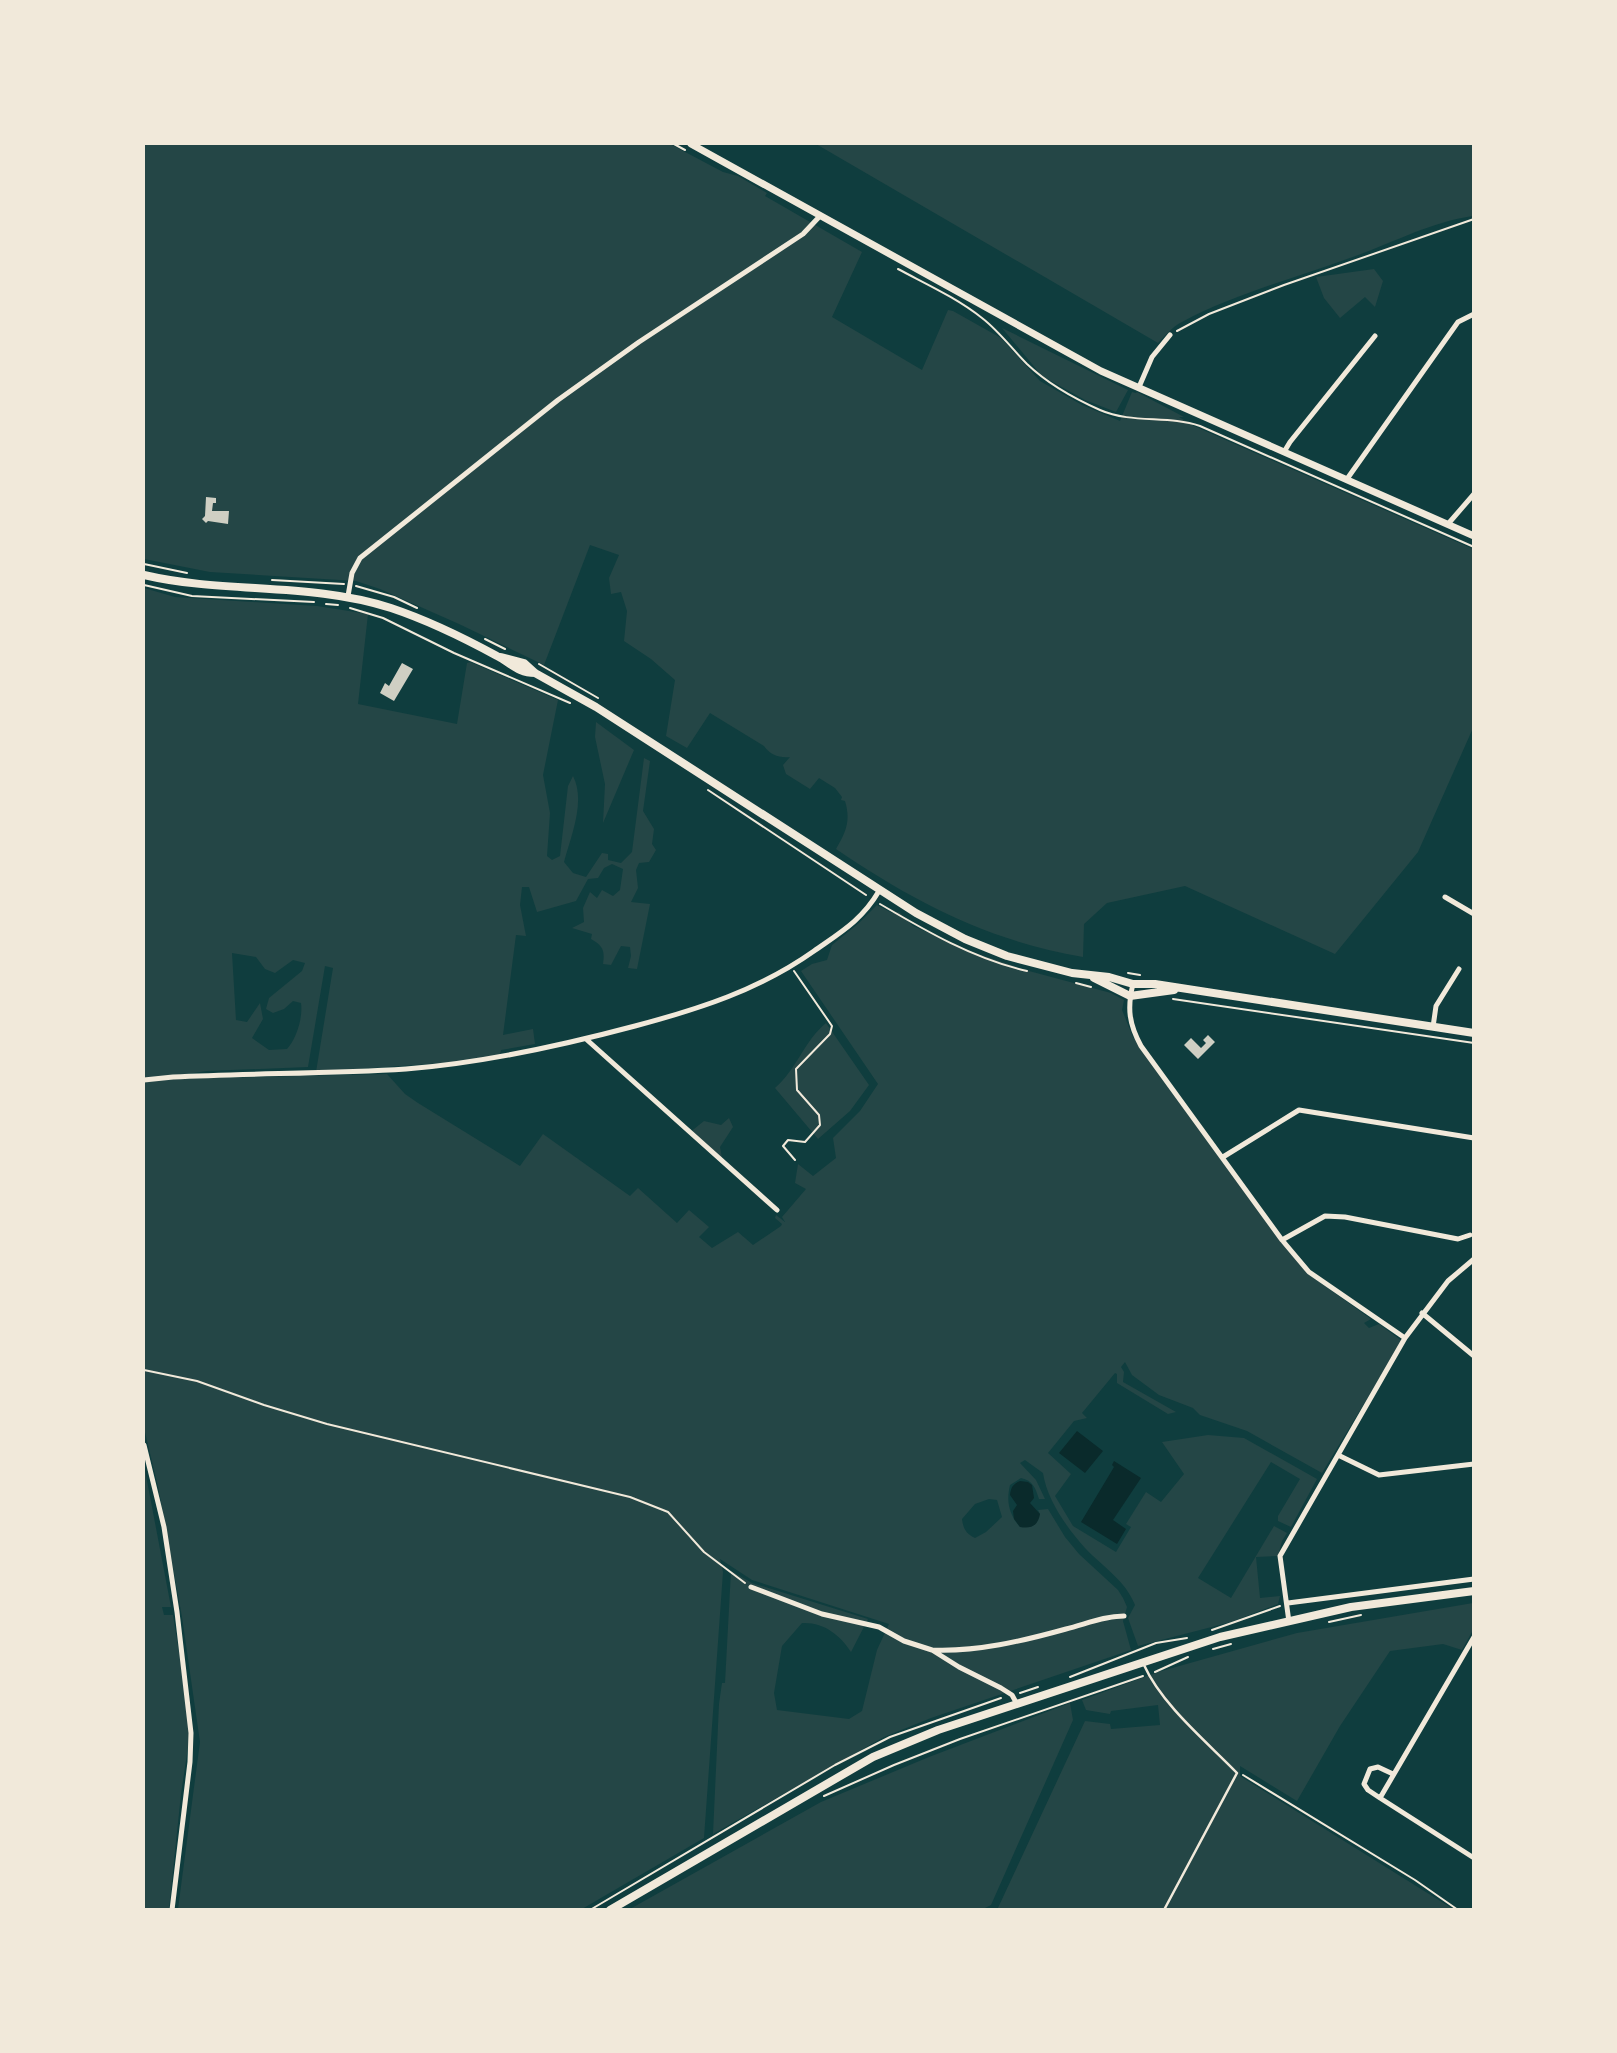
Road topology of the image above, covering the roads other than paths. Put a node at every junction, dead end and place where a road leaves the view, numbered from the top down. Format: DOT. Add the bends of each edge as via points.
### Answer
graph roads {
  1 [pos="689,147"];
  2 [pos="820,216"];
  3 [pos="1474,314"];
  4 [pos="1170,335"];
  5 [pos="1375,336"];
  6 [pos="1139,387"];
  7 [pos="1284,452"];
  8 [pos="1347,480"];
  9 [pos="1474,494"];
  10 [pos="1448,524"];
  11 [pos="1474,536"];
  12 [pos="144,575"];
  13 [pos="348,596"];
  14 [pos="879,891"];
  15 [pos="1445,897"];
  16 [pos="1474,914"];
  17 [pos="1459,969"];
  18 [pos="1091,976"];
  19 [pos="1133,984"];
  20 [pos="1182,990"];
  21 [pos="1130,996"];
  22 [pos="1433,1027"];
  23 [pos="1474,1032"];
  24 [pos="586,1039"];
  25 [pos="144,1080"];
  26 [pos="1474,1138"];
  27 [pos="1223,1157"];
  28 [pos="777,1210"];
  29 [pos="1474,1229"];
  30 [pos="1472,1237"];
  31 [pos="1282,1240"];
  32 [pos="1474,1259"];
  33 [pos="1422,1313"];
  34 [pos="1405,1338"];
  35 [pos="1474,1356"];
  36 [pos="144,1445"];
  37 [pos="1338,1455"];
  38 [pos="1474,1464"];
  39 [pos="1474,1579"];
  40 [pos="751,1587"];
  41 [pos="1474,1591"];
  42 [pos="1288,1604"];
  43 [pos="1124,1616"];
  44 [pos="1289,1622"];
  45 [pos="1474,1637"];
  46 [pos="932,1650"];
  47 [pos="1143,1662"];
  48 [pos="1017,1704"];
  49 [pos="1392,1774"];
  50 [pos="1380,1798"];
  51 [pos="1474,1858"];
  52 [pos="172,1909"];
  53 [pos="610,1909"];
  54 [pos="1164,1909"];
  1 -- 2 [label="street"];
  2 -- 6 [label="street" via="1060,351"];
  2 -- 13 [label="street" via="800,236 558,400 381,541 360,558"];
  3 -- 8 [label="street" via="1458,323"];
  4 -- 6 [label="street" via="1152,357"];
  5 -- 7 [label="street"];
  6 -- 7 [label="street"];
  7 -- 8 [label="street"];
  8 -- 10 [label="street"];
  9 -- 10 [label="street"];
  10 -- 11 [label="street"];
  12 -- 13 [label="main road" via="196,585"];
  13 -- 14 [label="main road" via="438,627 518,670 535,673 630,728"];
  14 -- 18 [label="main road" via="965,939 1007,956"];
  14 -- 24 [label="street" via="860,919 792,967 740,994 698,1010"];
  15 -- 16 [label="street"];
  17 -- 22 [label="street" via="1436,1006"];
  18 -- 19 [label="main road"];
  18 -- 21 [label="main road"];
  19 -- 20 [label="main road"];
  19 -- 21 [label="street"];
  20 -- 21 [label="main road"];
  20 -- 22 [label="main road" via="1254,996"];
  21 -- 27 [label="street" via="1133,1032"];
  22 -- 23 [label="main road"];
  24 -- 25 [label="street" via="500,1057 407,1069"];
  24 -- 28 [label="street"];
  26 -- 27 [label="street" via="1299,1111"];
  27 -- 31 [label="street"];
  29 -- 30 [label="street"];
  30 -- 31 [label="street" via="1458,1239 1325,1216"];
  31 -- 34 [label="street" via="1309,1272"];
  32 -- 33 [label="street"];
  33 -- 34 [label="street"];
  33 -- 35 [label="street"];
  34 -- 37 [label="street"];
  36 -- 52 [label="street" via="164,1527 191,1734"];
  37 -- 38 [label="street" via="1379,1475"];
  37 -- 42 [label="street" via="1280,1556"];
  39 -- 42 [label="street"];
  40 -- 46 [label="street"];
  41 -- 44 [label="main road" via="1351,1607"];
  42 -- 44 [label="street"];
  43 -- 46 [label="street" via="961,1651"];
  44 -- 47 [label="main road" via="1220,1637"];
  45 -- 49 [label="street"];
  46 -- 48 [label="street" via="1001,1688"];
  47 -- 48 [label="main road" via="1030,1695"];
  47 -- 54 [label="lane" via="1178,1713 1237,1773"];
  48 -- 53 [label="main road" via="873,1757"];
  49 -- 50 [label="street"];
  49 -- 50 [label="street" via="1370,1769 1364,1784"];
  50 -- 51 [label="street"];
}
